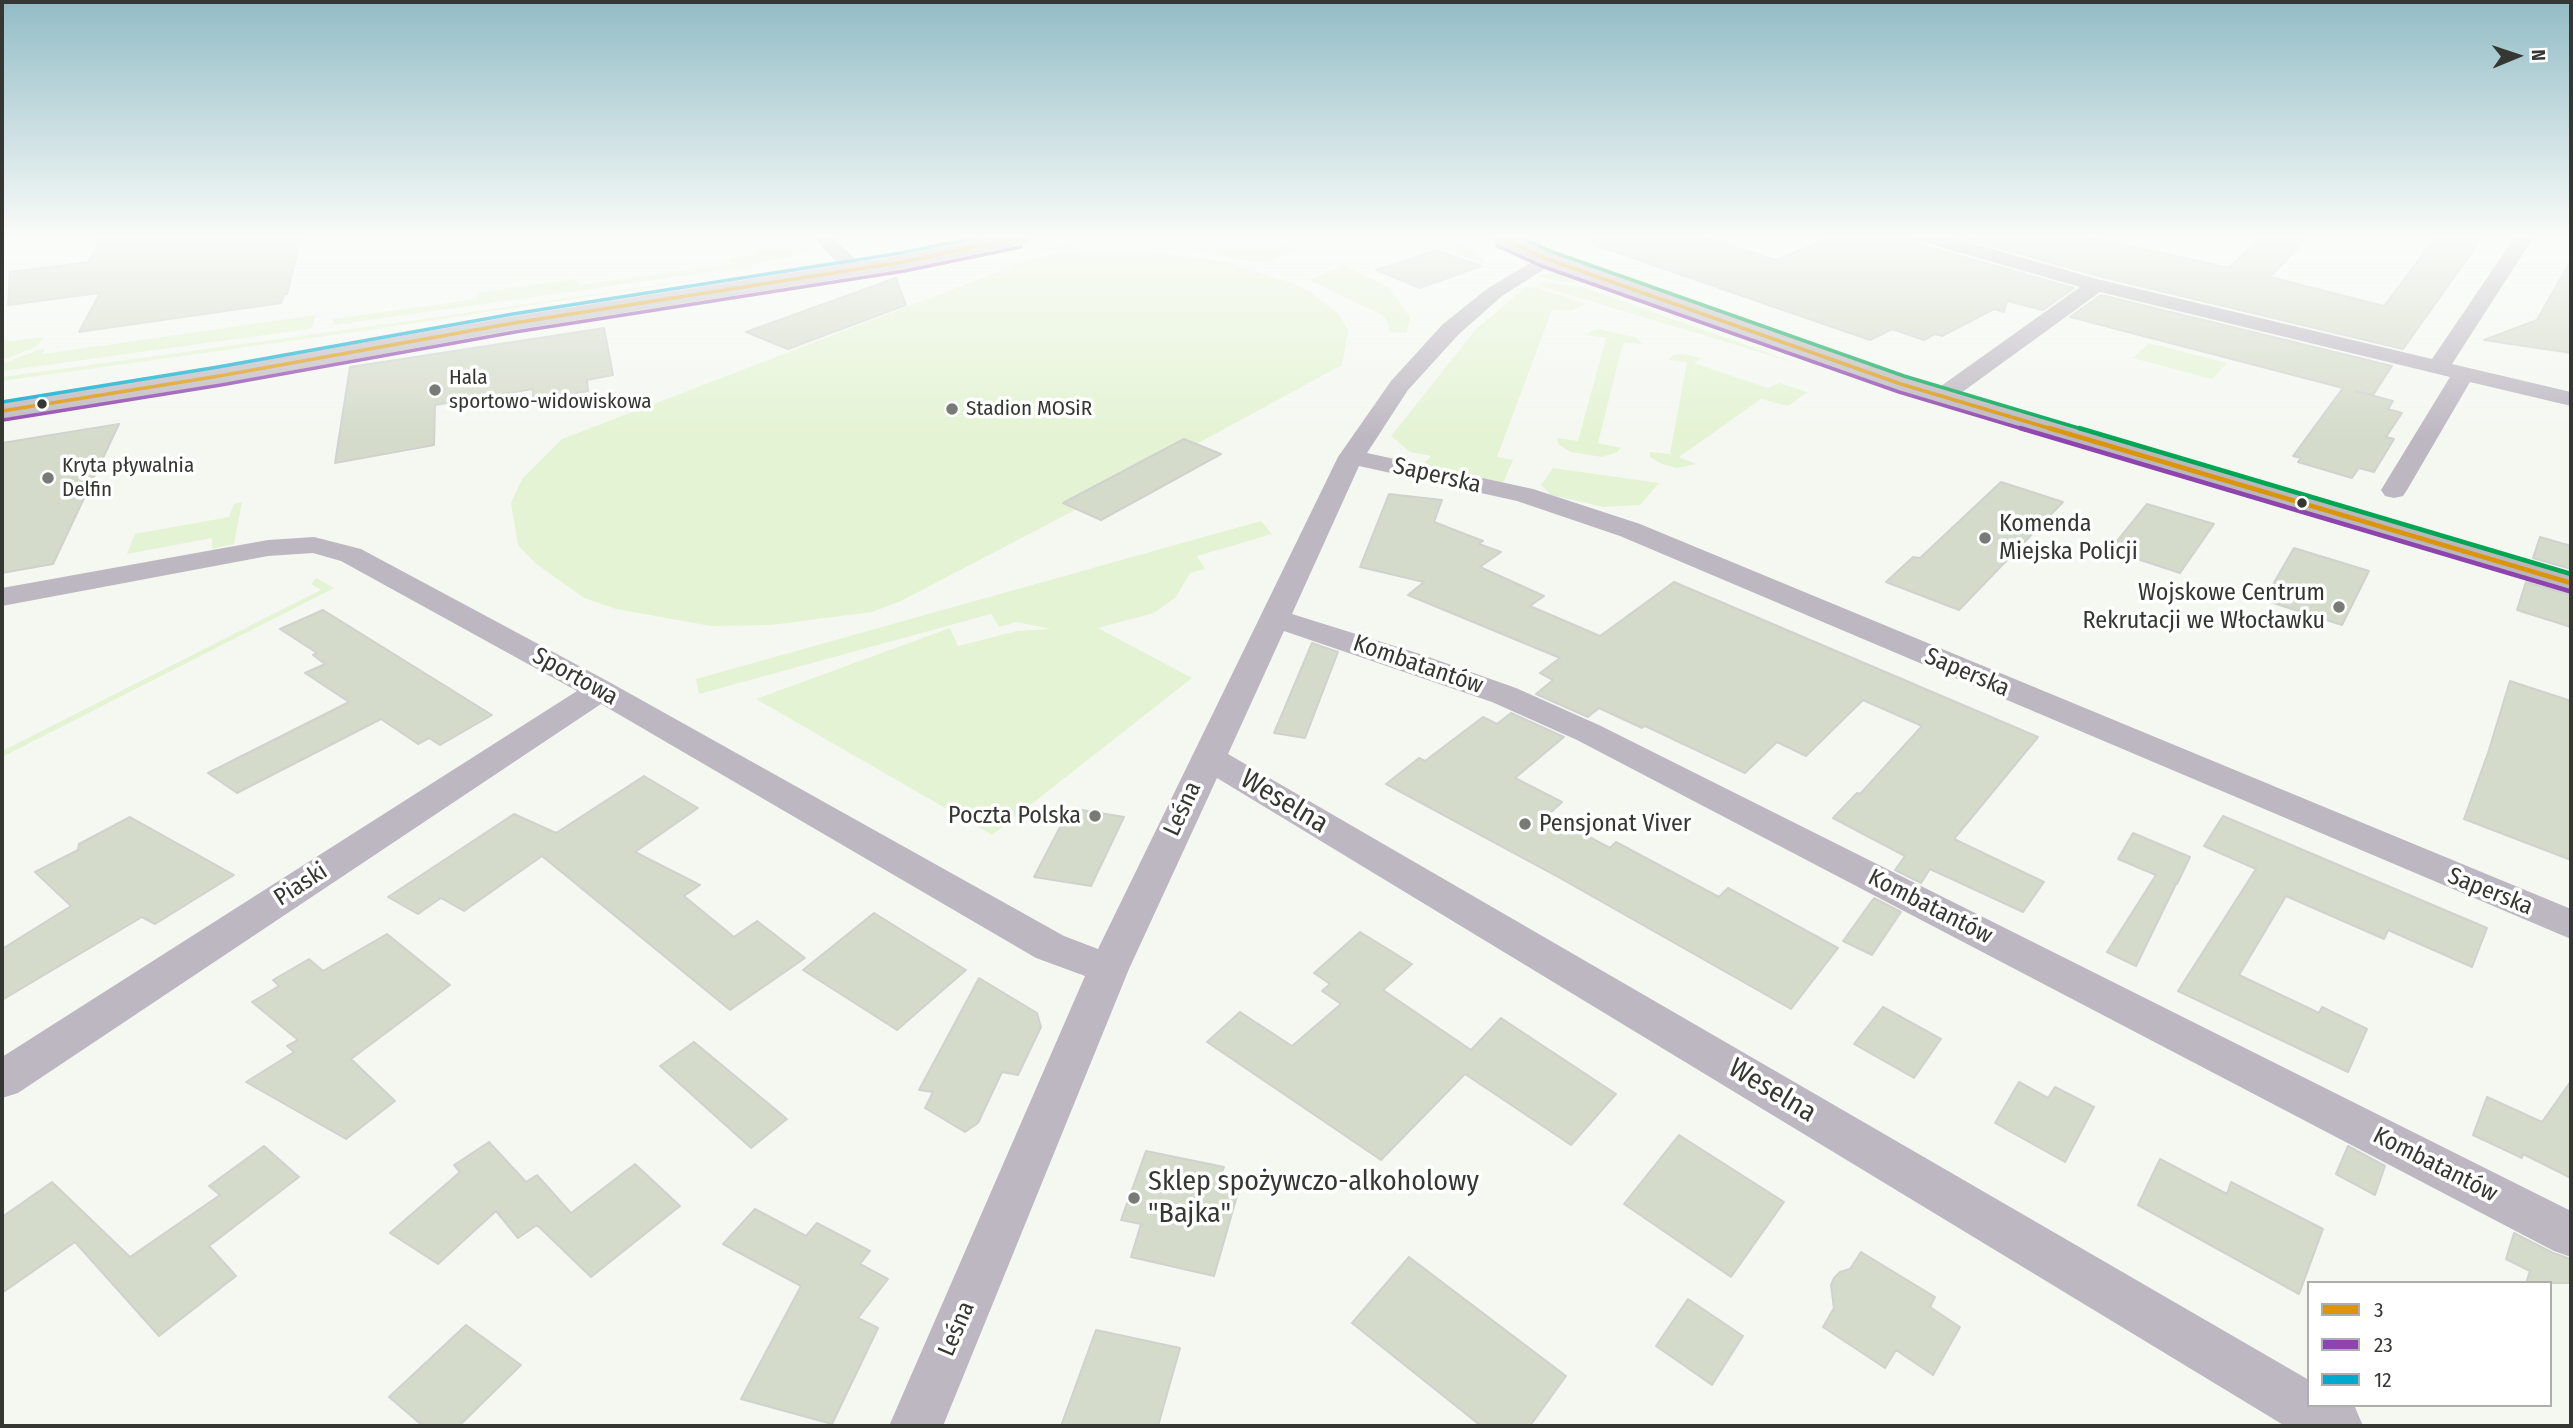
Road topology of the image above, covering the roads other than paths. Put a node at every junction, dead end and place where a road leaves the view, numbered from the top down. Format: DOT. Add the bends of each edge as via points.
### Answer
graph roads {
  1 [pos="571,305"];
  2 [pos="632,305"];
  3 [pos="1480,305"];
  4 [pos="1676,305"];
  5 [pos="2069,305"];
  6 [pos="2178,305"];
  7 [pos="2480,305"];
  8 [pos="2438,367"];
  9 [pos="2464,373"];
  10 [pos="2,392"];
  11 [pos="1942,396"];
  12 [pos="2571,399"];
  13 [pos="2,411"];
  14 [pos="1351,457"];
  15 [pos="2394,490"];
  16 [pos="2571,583"];
  17 [pos="2,597"];
  18 [pos="1273,618"];
  19 [pos="600,690"];
  20 [pos="1208,757"];
  21 [pos="2571,925"];
  22 [pos="1109,969"];
  23 [pos="2,1080"];
  24 [pos="2571,1235"];
  25 [pos="916,1426"];
  26 [pos="2336,1426"];
  1 -- 10 [label="main road"];
  2 -- 13 [label="main road"];
  3 -- 14 [label="street, Leśna" via="1399,386"];
  4 -- 11 [label="street"];
  5 -- 11 [label="street"];
  6 -- 8 [label="street"];
  7 -- 8 [label="street"];
  8 -- 9 [label="street"];
  9 -- 12 [label="street"];
  9 -- 15 [label="street"];
  11 -- 16 [label="street"];
  14 -- 18 [label="street, Leśna"];
  14 -- 21 [label="street, Saperska" via="1524,495 1630,530"];
  17 -- 19 [label="street, Sportowa" via="268,548 314,545 351,555"];
  18 -- 20 [label="street, Leśna"];
  18 -- 24 [label="street, Kombatantów" via="1409,660 1589,733"];
  19 -- 22 [label="street, Sportowa" via="1050,947"];
  19 -- 23 [label="street, Piaski"];
  20 -- 22 [label="street, Leśna"];
  20 -- 26 [label="street, Weselna"];
  22 -- 25 [label="street, Leśna"];
}
